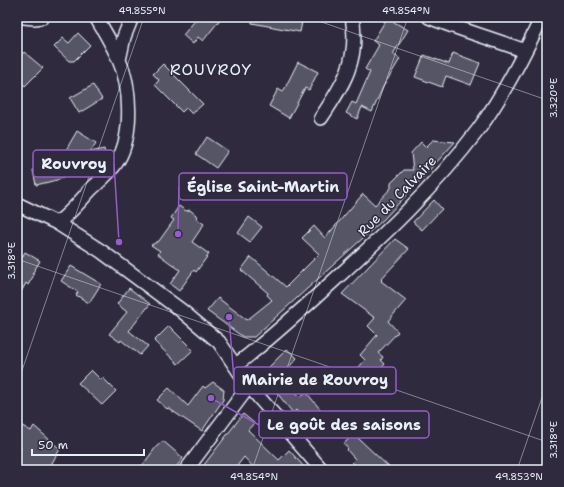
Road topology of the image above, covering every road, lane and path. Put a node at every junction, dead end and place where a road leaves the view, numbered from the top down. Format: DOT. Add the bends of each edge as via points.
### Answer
graph roads {
  1 [pos="24,17"];
  2 [pos="42,17"];
  3 [pos="96,17"];
  4 [pos="132,17"];
  5 [pos="352,17"];
  6 [pos="429,17"];
  7 [pos="542,17"];
  8 [pos="525,51"];
  9 [pos="119,60"];
  10 [pos="321,118"];
  11 [pos="17,204"];
  12 [pos="57,223"];
  13 [pos="236,365"];
  14 [pos="249,386"];
  15 [pos="186,470"];
  16 [pos="322,470"];
  1 -- 2 [label="street"];
  3 -- 9 [label="street"];
  4 -- 9 [label="street"];
  5 -- 10 [label="street" via="354,40 350,65 342,86"];
  6 -- 8 [label="street"];
  7 -- 8 [label="street, Rue du Calvaire"];
  8 -- 13 [label="street, Rue du Calvaire" via="509,82 478,130 422,196 374,245"];
  9 -- 12 [label="street" via="128,105 128,133 124,146 112,169"];
  11 -- 12 [label="street"];
  12 -- 13 [label="street" via="101,251 182,311 219,342"];
  13 -- 14 [label="street"];
  14 -- 15 [label="street"];
  14 -- 16 [label="street"];
}
